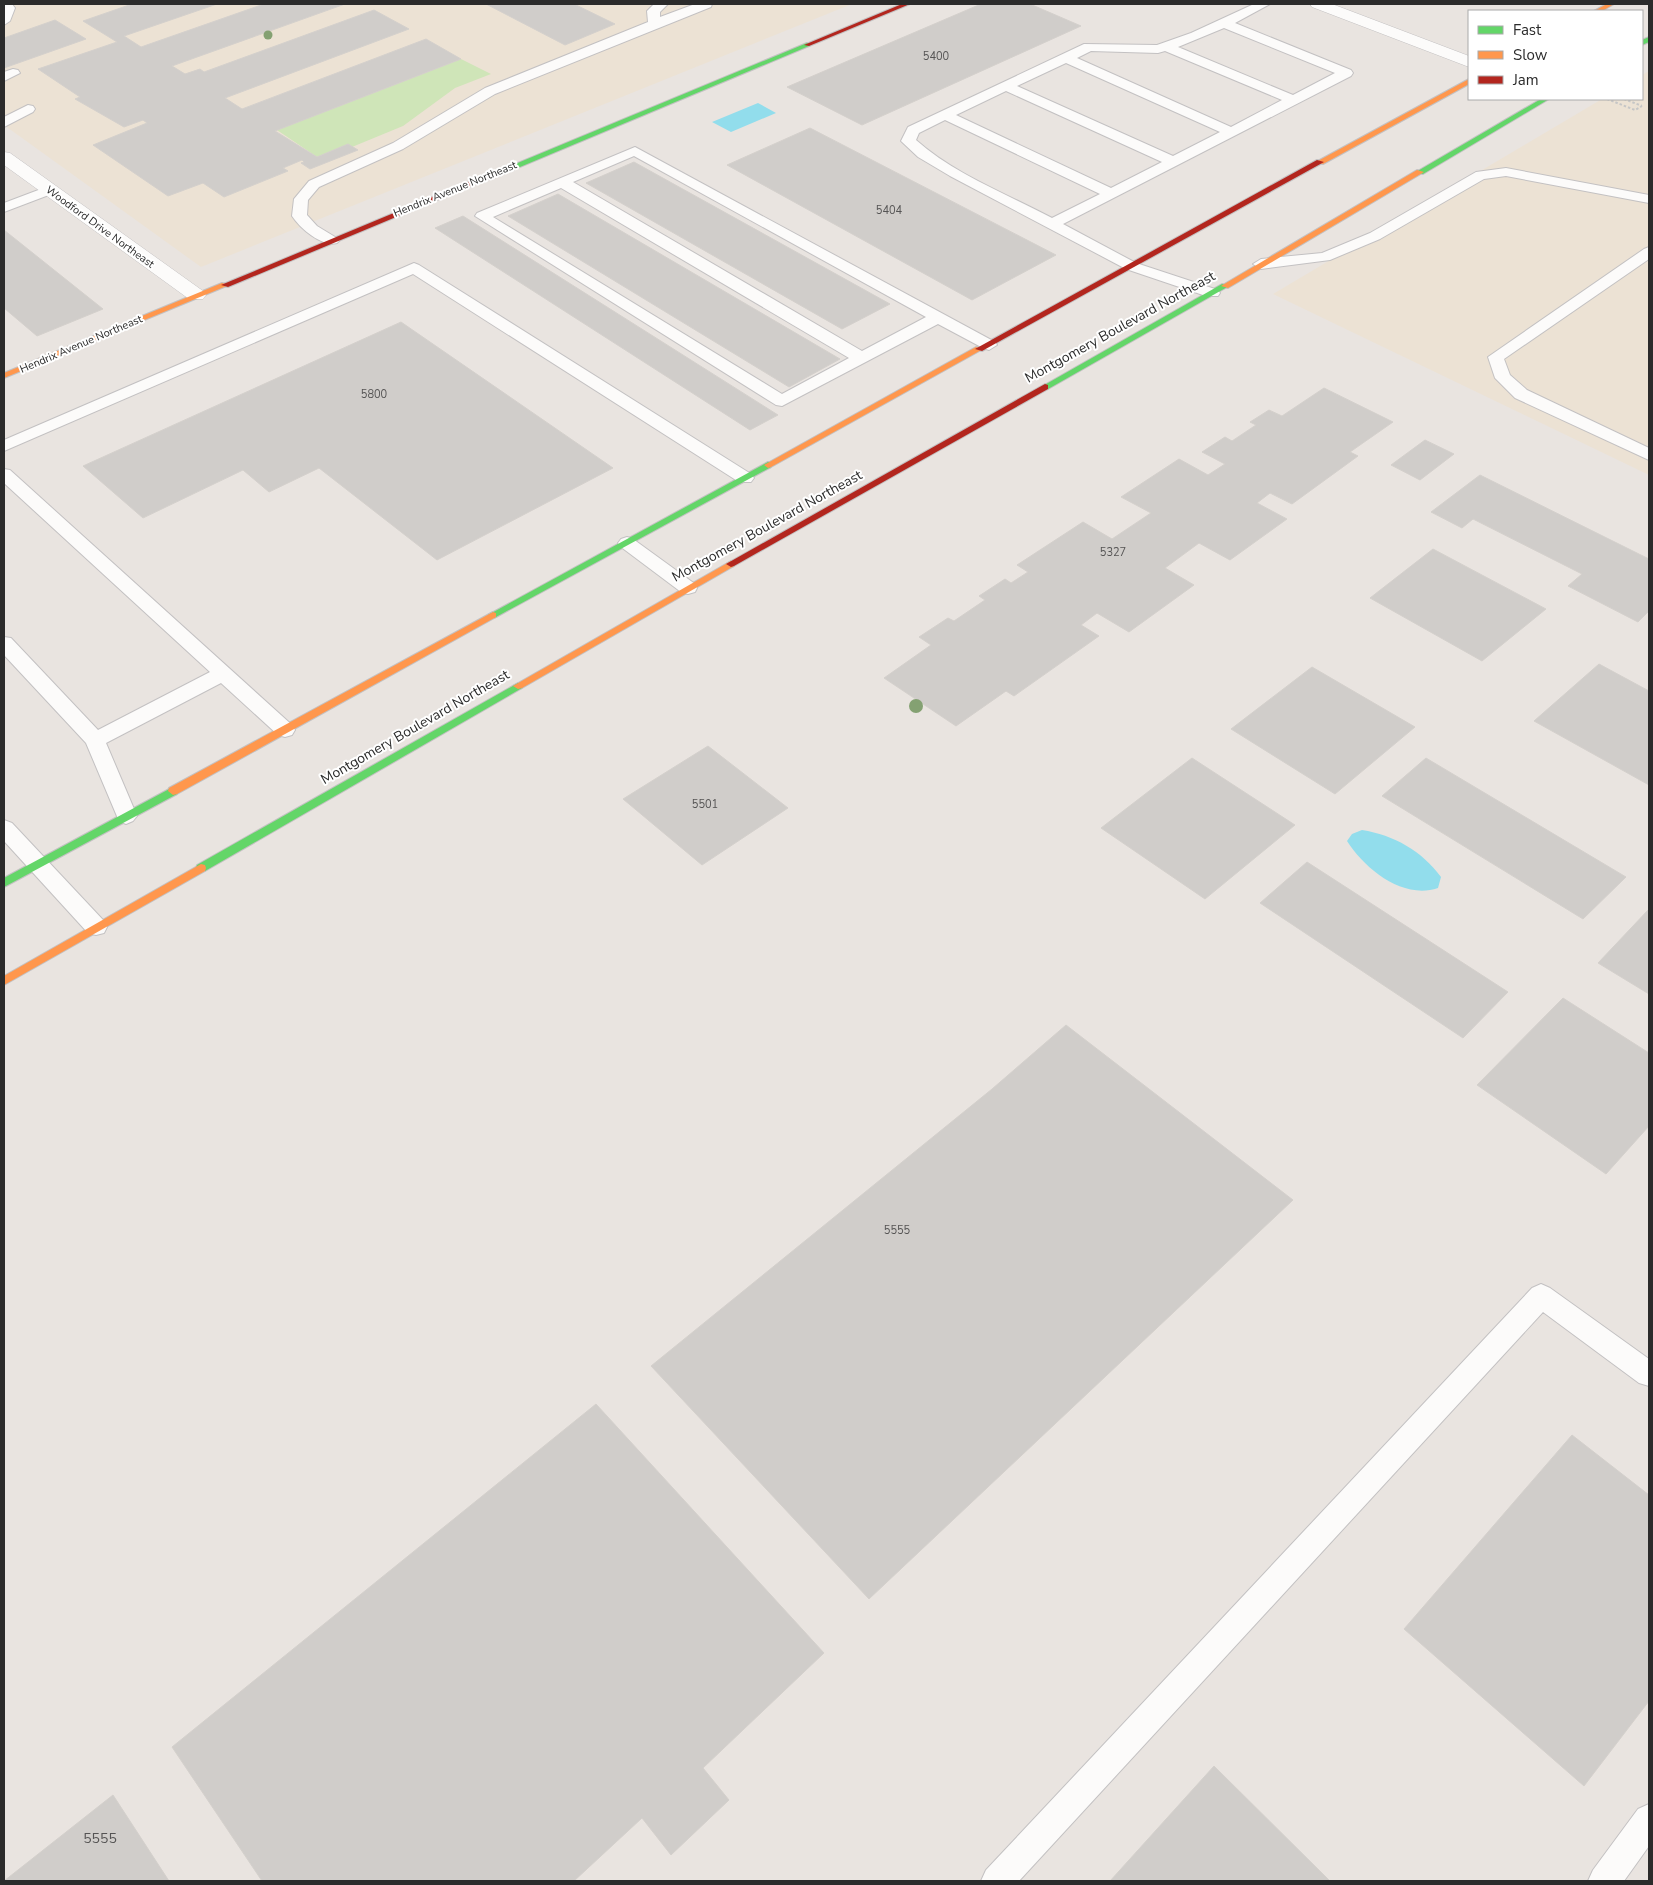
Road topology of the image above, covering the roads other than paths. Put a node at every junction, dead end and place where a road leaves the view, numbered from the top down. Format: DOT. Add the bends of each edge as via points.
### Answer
graph roads {
  1 [pos="4,4"];
  2 [pos="662,4"];
  3 [pos="706,4"];
  4 [pos="902,4"];
  5 [pos="1264,4"];
  6 [pos="1318,4"];
  7 [pos="1611,4"];
  8 [pos="1599,10"];
  9 [pos="4,22"];
  10 [pos="1224,23"];
  11 [pos="655,24"];
  12 [pos="1167,47"];
  13 [pos="1066,58"];
  14 [pos="1468,62"];
  15 [pos="1468,82"];
  16 [pos="1006,86"];
  17 [pos="1293,100"];
  18 [pos="1544,100"];
  19 [pos="28,108"];
  20 [pos="945,115"];
  21 [pos="4,123"];
  22 [pos="1232,132"];
  23 [pos="4,157"];
  24 [pos="1174,162"];
  25 [pos="562,182"];
  26 [pos="50,190"];
  27 [pos="1112,194"];
  28 [pos="1649,199"];
  29 [pos="4,208"];
  30 [pos="1052,224"];
  31 [pos="332,240"];
  32 [pos="1649,252"];
  33 [pos="1261,264"];
  34 [pos="1131,266"];
  35 [pos="1212,293"];
  36 [pos="196,296"];
  37 [pos="938,317"];
  38 [pos="989,344"];
  39 [pos="861,358"];
  40 [pos="4,376"];
  41 [pos="4,446"];
  42 [pos="1649,455"];
  43 [pos="4,474"];
  44 [pos="745,478"];
  45 [pos="628,543"];
  46 [pos="688,588"];
  47 [pos="4,643"];
  48 [pos="223,674"];
  49 [pos="285,730"];
  50 [pos="95,740"];
  51 [pos="126,816"];
  52 [pos="4,828"];
  53 [pos="39,864"];
  54 [pos="4,883"];
  55 [pos="96,927"];
  56 [pos="4,981"];
  57 [pos="1649,1374"];
  58 [pos="1649,1820"];
  59 [pos="997,1881"];
  60 [pos="1604,1881"];
  1 -- 9 [label="lane" via="9,8"];
  2 -- 11 [label="lane" via="653,10"];
  3 -- 11 [label="lane"];
  4 -- 31 [label="main road, Hendrix Avenue Northeast"];
  5 -- 10 [label="lane"];
  6 -- 14 [label="street"];
  7 -- 8 [label="main road"];
  10 -- 12 [label="lane"];
  10 -- 17 [label="lane" via="1346,73"];
  11 -- 31 [label="lane" via="490,91 398,146 314,184 301,199 299,216 312,229"];
  12 -- 13 [label="lane" via="1132,50 1089,47"];
  12 -- 17 [label="lane"];
  13 -- 16 [label="lane"];
  13 -- 22 [label="lane"];
  15 -- 34 [label="main road"];
  16 -- 20 [label="lane"];
  16 -- 24 [label="lane"];
  17 -- 22 [label="lane"];
  18 -- 33 [label="main road, Montgomery Boulevard Northeast"];
  19 -- 21 [label="lane"];
  20 -- 27 [label="lane"];
  20 -- 30 [label="lane" via="913,130 908,142 955,173"];
  22 -- 24 [label="lane"];
  23 -- 26 [label="street, Woodford Drive Northeast"];
  24 -- 27 [label="lane"];
  25 -- 37 [label="lane" via="635,151"];
  25 -- 39 [label="lane"];
  25 -- 39 [label="lane" via="482,216 782,400"];
  26 -- 29 [label="lane"];
  26 -- 36 [label="street, Woodford Drive Northeast"];
  27 -- 30 [label="lane"];
  28 -- 33 [label="lane" via="1506,172 1492,173 1471,180 1375,236 1325,257"];
  30 -- 34 [label="lane"];
  31 -- 36 [label="main road, Hendrix Avenue Northeast"];
  32 -- 42 [label="lane" via="1496,357 1497,370 1506,383 1521,394"];
  33 -- 35 [label="main road, Montgomery Boulevard Northeast"];
  34 -- 35 [label="lane"];
  34 -- 38 [label="main road"];
  35 -- 46 [label="main road, Montgomery Boulevard Northeast"];
  36 -- 40 [label="main road, Hendrix Avenue Northeast"];
  37 -- 38 [label="lane"];
  37 -- 39 [label="lane"];
  38 -- 44 [label="main road"];
  41 -- 44 [label="lane" via="414,268"];
  43 -- 48 [label="lane"];
  44 -- 45 [label="main road"];
  45 -- 46 [label="lane"];
  45 -- 49 [label="main road"];
  46 -- 55 [label="main road, Montgomery Boulevard Northeast"];
  47 -- 50 [label="lane"];
  48 -- 49 [label="lane"];
  48 -- 50 [label="lane"];
  49 -- 51 [label="main road"];
  50 -- 51 [label="lane"];
  51 -- 53 [label="main road"];
  52 -- 53 [label="lane"];
  53 -- 54 [label="main road"];
  53 -- 55 [label="lane"];
  55 -- 56 [label="main road, Montgomery Boulevard Northeast"];
  57 -- 59 [label="lane" via="1541,1296"];
  58 -- 60 [label="lane"];
}
